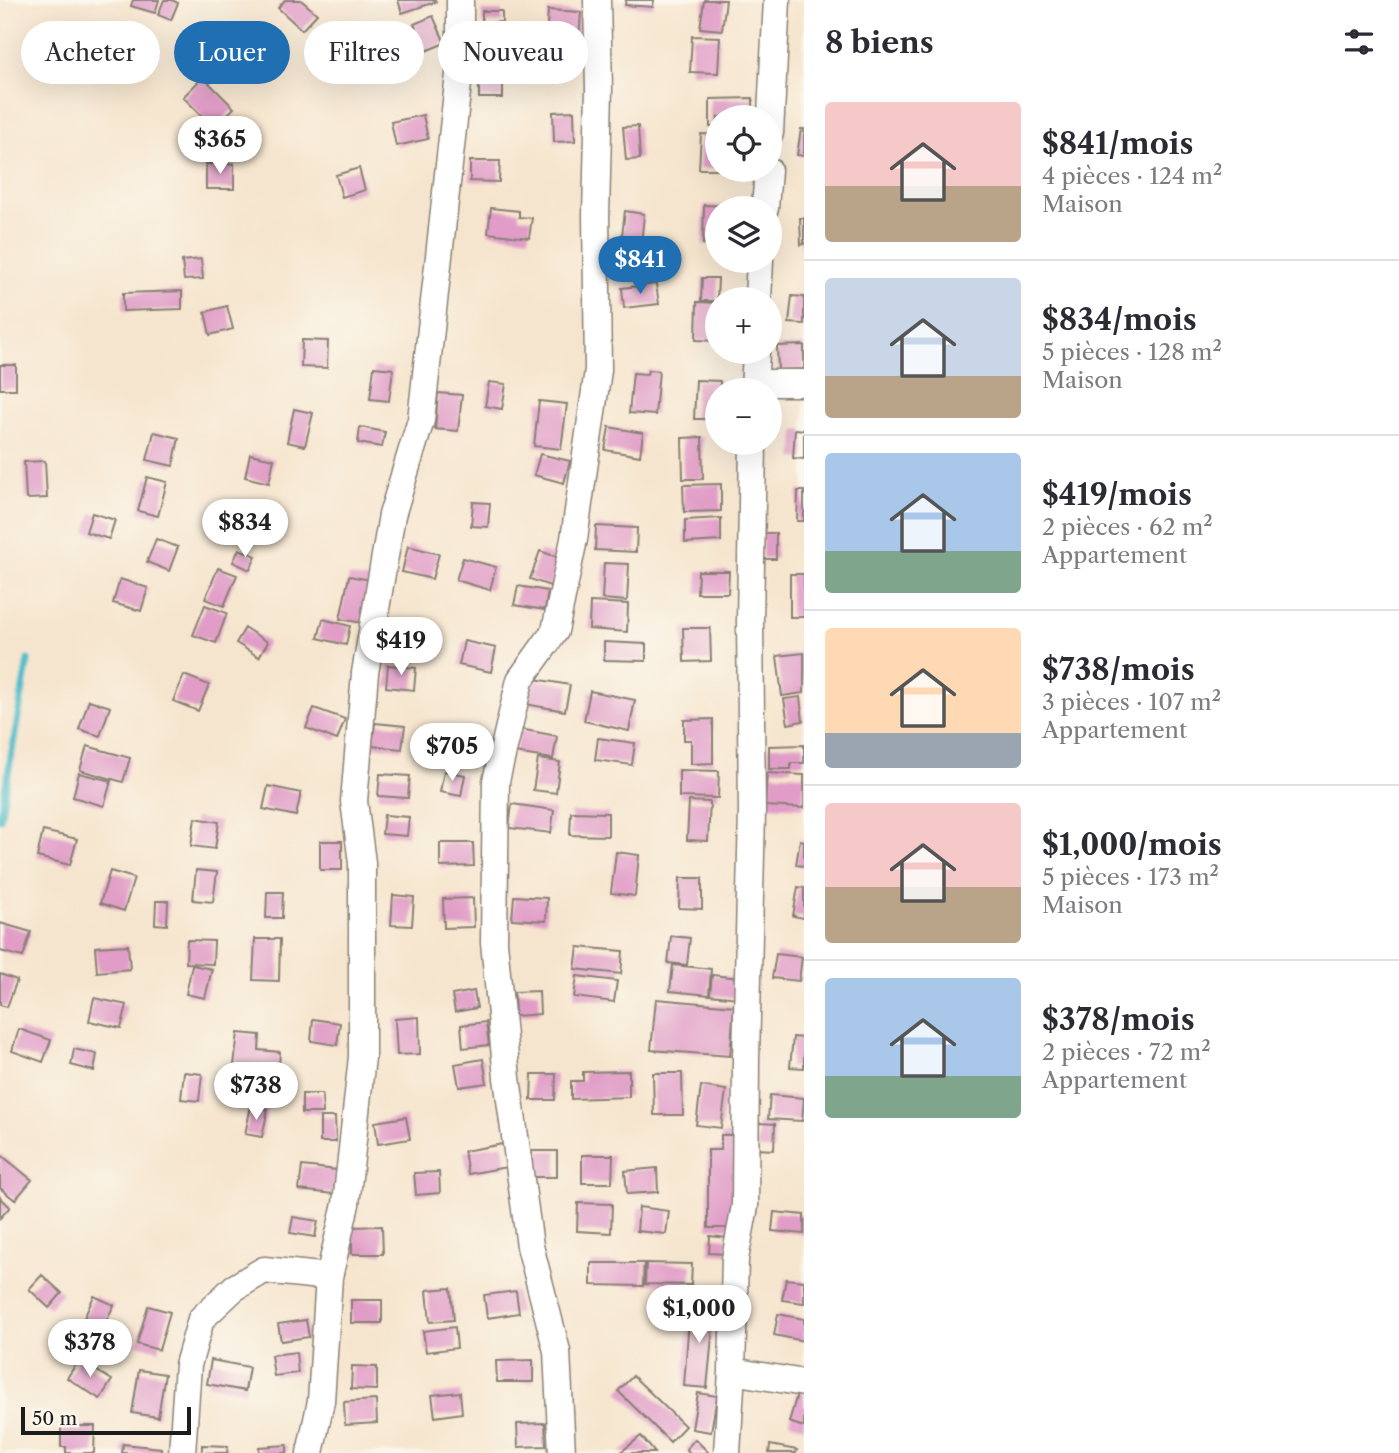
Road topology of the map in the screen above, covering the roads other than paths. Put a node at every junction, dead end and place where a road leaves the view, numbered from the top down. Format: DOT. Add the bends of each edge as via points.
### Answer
graph roads {
  1 [pos="460,0"];
  2 [pos="597,0"];
  3 [pos="777,0"];
  4 [pos="771,105"];
  5 [pos="804,383"];
  6 [pos="782,385"];
  7 [pos="753,455"];
  8 [pos="329,1277"];
  9 [pos="732,1371"];
  10 [pos="804,1383"];
  11 [pos="182,1453"];
  12 [pos="310,1453"];
  13 [pos="562,1453"];
  14 [pos="727,1453"];
  1 -- 8 [label="street" via="460,65 421,421 392,515 365,673 354,801 362,863 362,1057 346,1203"];
  2 -- 13 [label="street" via="598,370 555,631 520,680 496,780 494,942 530,1246 557,1351"];
  3 -- 4 [label="street"];
  5 -- 6 [label="street"];
  7 -- 9 [label="street" via="745,1206 734,1259"];
  8 -- 11 [label="street" via="264,1270 234,1288 201,1319 188,1365"];
  8 -- 12 [label="street" via="321,1401"];
  9 -- 10 [label="street"];
  9 -- 14 [label="street"];
}
